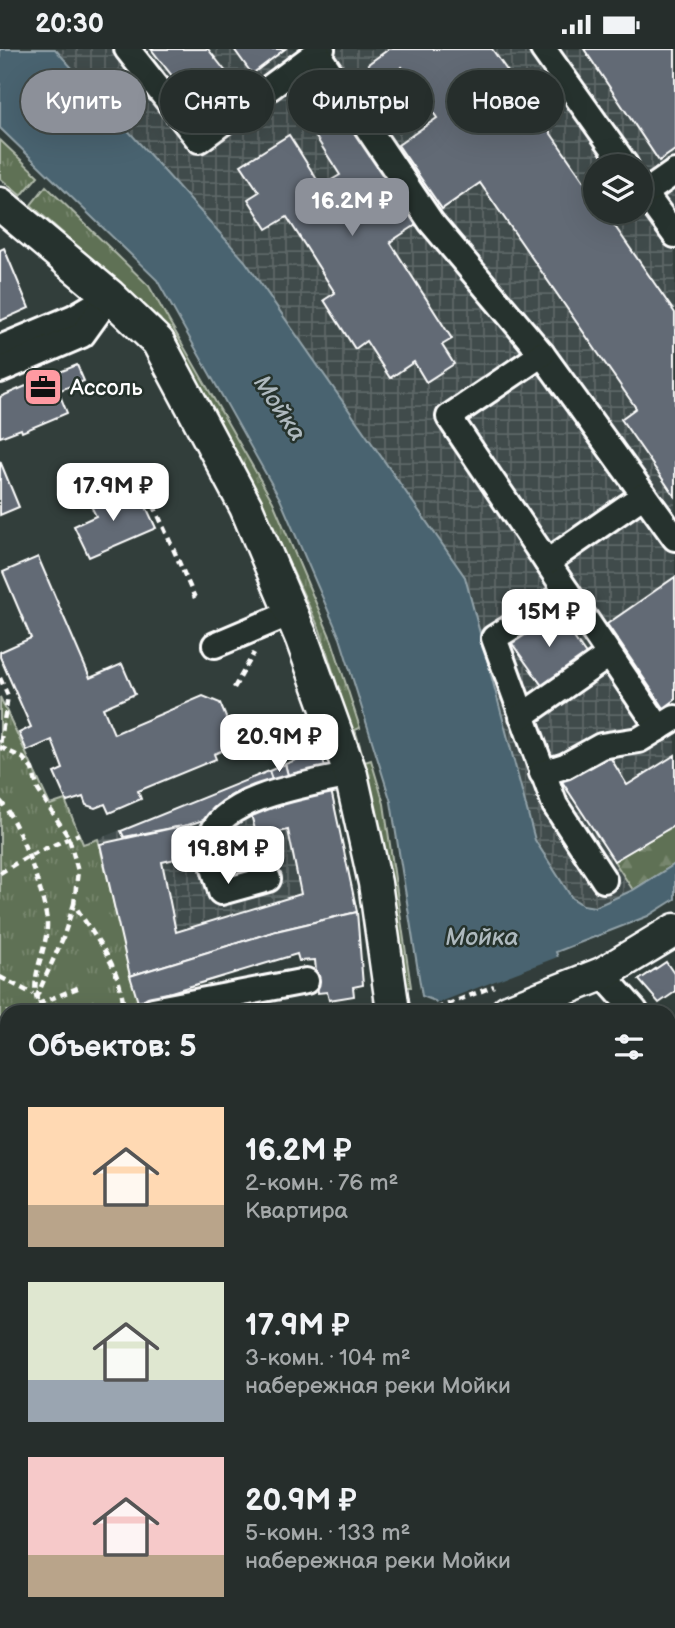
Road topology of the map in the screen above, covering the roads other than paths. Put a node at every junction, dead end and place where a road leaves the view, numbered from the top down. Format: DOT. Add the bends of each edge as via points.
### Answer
graph roads {
  1 [pos="127,49"];
  2 [pos="543,49"];
  3 [pos="319,51"];
  4 [pos="617,154"];
  5 [pos="675,172"];
  6 [pos="653,184"];
  7 [pos="0,204"];
  8 [pos="653,204"];
  9 [pos="675,235"];
  10 [pos="110,296"];
  11 [pos="0,348"];
  12 [pos="542,354"];
  13 [pos="0,370"];
  14 [pos="644,495"];
  15 [pos="675,538"];
  16 [pos="547,562"];
  17 [pos="567,592"];
  18 [pos="291,613"];
  19 [pos="215,645"];
  20 [pos="609,655"];
  21 [pos="522,716"];
  22 [pos="667,723"];
  23 [pos="542,773"];
  24 [pos="351,775"];
  25 [pos="268,879"];
  26 [pos="604,880"];
  27 [pos="675,930"];
  28 [pos="602,974"];
  29 [pos="306,981"];
  30 [pos="248,1002"];
  31 [pos="212,1005"];
  32 [pos="392,1005"];
  33 [pos="524,1005"];
  34 [pos="630,1005"];
  1 -- 3 [label="street" via="199,140"];
  2 -- 4 [label="street"];
  3 -- 12 [label="street" via="431,222"];
  5 -- 6 [label="street"];
  7 -- 10 [label="main road"];
  8 -- 9 [label="street"];
  10 -- 11 [label="street" via="74,317"];
  10 -- 13 [label="street" via="82,335"];
  10 -- 18 [label="main road" via="158,342 246,507"];
  12 -- 14 [label="street"];
  12 -- 16 [label="street" via="449,417"];
  14 -- 15 [label="street"];
  14 -- 16 [label="street"];
  16 -- 17 [label="street"];
  17 -- 20 [label="street"];
  17 -- 21 [label="street" via="494,638"];
  18 -- 19 [label="street"];
  18 -- 24 [label="main road"];
  20 -- 21 [label="street"];
  20 -- 22 [label="street"];
  21 -- 23 [label="street"];
  22 -- 23 [label="street" via="639,740 601,746"];
  23 -- 26 [label="street" via="555,805"];
  24 -- 25 [label="street" via="248,802 216,827 211,850 220,892"];
  24 -- 32 [label="main road" via="375,883"];
  27 -- 28 [label="main road"];
  28 -- 33 [label="main road"];
  28 -- 34 [label="street"];
  29 -- 30 [label="street"];
  30 -- 31 [label="street"];
}
